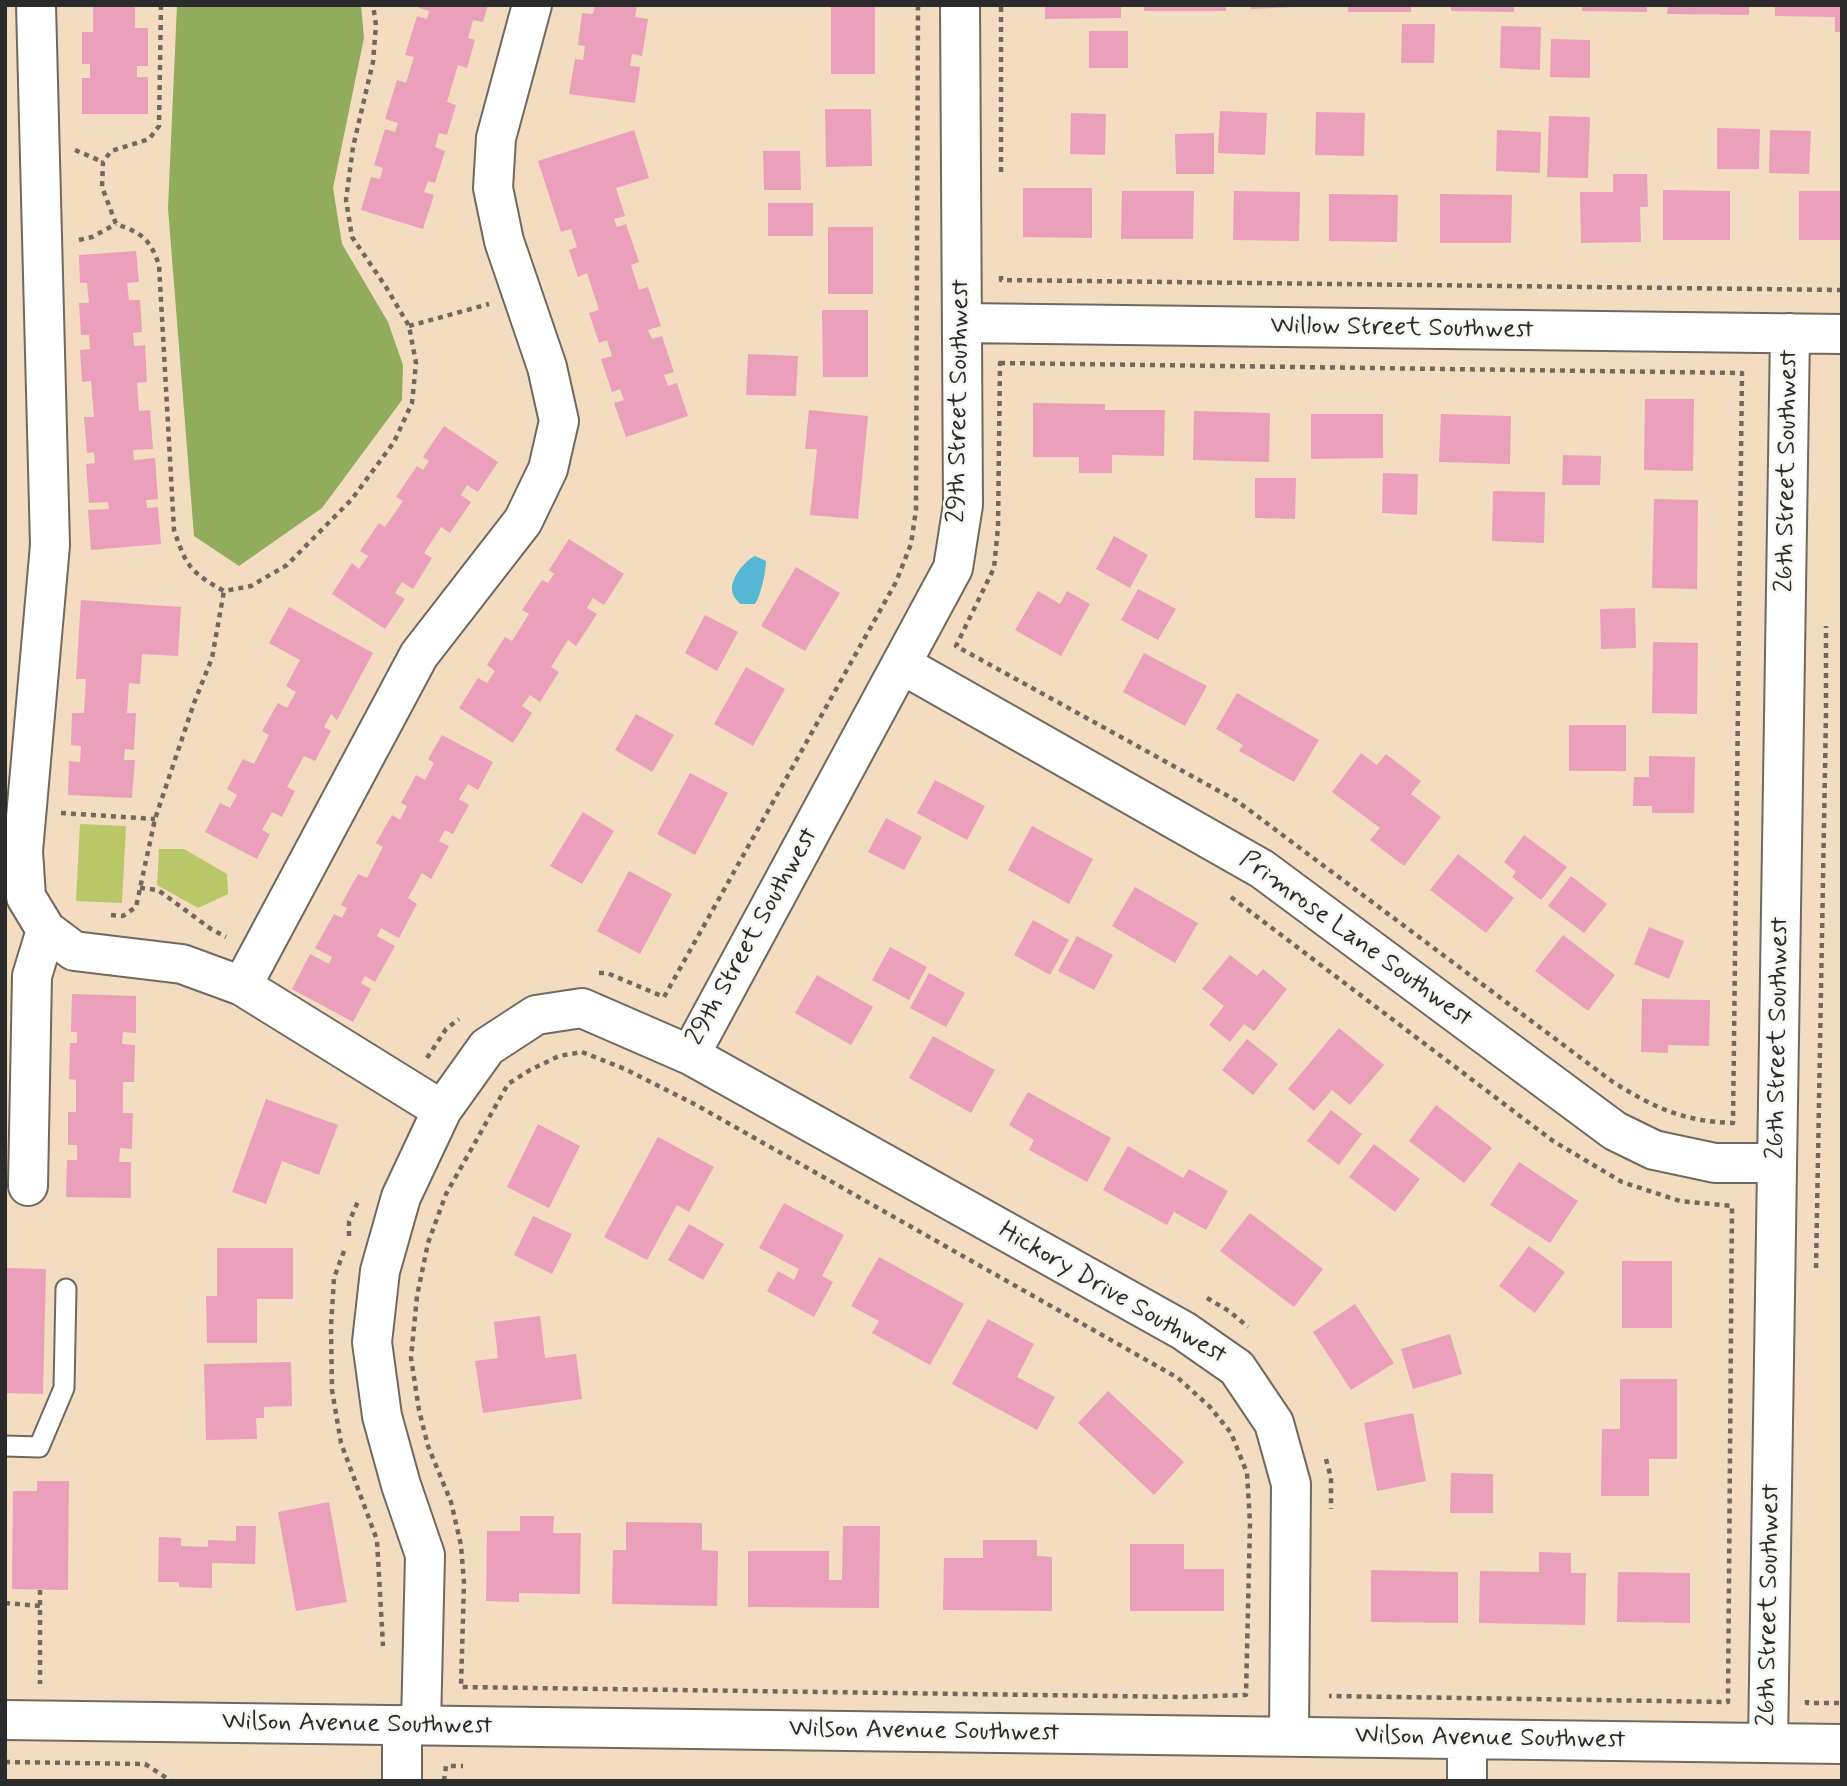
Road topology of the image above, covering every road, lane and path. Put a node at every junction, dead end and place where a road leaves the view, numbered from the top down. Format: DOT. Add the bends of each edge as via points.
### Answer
graph roads {
  1 [pos="36,5"];
  2 [pos="161,5"];
  3 [pos="373,5"];
  4 [pos="532,5"];
  5 [pos="918,5"];
  6 [pos="960,5"];
  7 [pos="1002,5"];
  8 [pos="1001,184"];
  9 [pos="1001,267"];
  10 [pos="1842,290"];
  11 [pos="522,295"];
  12 [pos="963,323"];
  13 [pos="409,326"];
  14 [pos="1790,333"];
  15 [pos="1842,334"];
  16 [pos="1742,373"];
  17 [pos="224,592"];
  18 [pos="1825,619"];
  19 [pos="901,664"];
  20 [pos="27,811"];
  21 [pos="155,819"];
  22 [pos="140,888"];
  23 [pos="1227,894"];
  24 [pos="46,930"];
  25 [pos="78,951"];
  26 [pos="251,971"];
  27 [pos="594,972"];
  28 [pos="464,1016"];
  29 [pos="690,1055"];
  30 [pos="422,1066"];
  31 [pos="442,1110"];
  32 [pos="1777,1163"];
  33 [pos="28,1186"];
  34 [pos="1816,1271"];
  35 [pos="66,1289"];
  36 [pos="1205,1297"];
  37 [pos="1258,1336"];
  38 [pos="5,1446"];
  39 [pos="1324,1454"];
  40 [pos="1331,1519"];
  41 [pos="40,1590"];
  42 [pos="5,1603"];
  43 [pos="40,1606"];
  44 [pos="1248,1681"];
  45 [pos="40,1685"];
  46 [pos="1808,1689"];
  47 [pos="1329,1696"];
  48 [pos="1842,1703"];
  49 [pos="5,1720"];
  50 [pos="412,1725"];
  51 [pos="1289,1736"];
  52 [pos="1467,1739"];
  53 [pos="1768,1743"];
  54 [pos="1842,1744"];
  55 [pos="5,1762"];
  56 [pos="171,1781"];
  57 [pos="402,1781"];
  58 [pos="1467,1781"];
  1 -- 20 [label="street" via="50,545"];
  2 -- 17 [label="path" via="159,125 149,139 111,151 103,162 103,187 116,224 152,244 159,265 174,530 183,557 199,578"];
  3 -- 13 [label="path" via="373,62 346,200 352,237"];
  4 -- 11 [label="street" via="496,138 493,188 504,242"];
  5 -- 27 [label="path" via="918,360 916,510 911,544 896,582 664,997"];
  6 -- 12 [label="street, 29th Street Southwest"];
  7 -- 8 [label="path"];
  9 -- 10 [label="path" via="1001,280"];
  11 -- 13 [label="path"];
  11 -- 26 [label="street" via="547,367 559,421 548,469 523,521 419,655"];
  12 -- 14 [label="street, Willow Street Southwest"];
  12 -- 19 [label="street, 29th Street Southwest" via="963,505 953,568"];
  13 -- 17 [label="path" via="416,363 412,403 394,442 352,499 287,565 251,586"];
  14 -- 15 [label="street, Willow Street Southwest"];
  14 -- 32 [label="street, 26th Street Southwest"];
  16 -- 16 [label="path" via="1000,363 994,568 956,646 1237,801 1623,1088 1654,1107 1702,1122 1733,1123"];
  17 -- 21 [label="path" via="212,658"];
  18 -- 34 [label="path"];
  19 -- 29 [label="street, 29th Street Southwest"];
  19 -- 32 [label="street, Primrose Lane Southwest" via="1262,869 1615,1131 1654,1150 1715,1163"];
  20 -- 21 [label="path"];
  20 -- 24 [label="street" via="23,851 26,897"];
  21 -- 22 [label="path"];
  22 -- 25 [label="path" via="136,906 123,916 95,915"];
  22 -- 26 [label="path" via="158,890 211,929"];
  23 -- 47 [label="path" via="1553,1141 1622,1182 1681,1201 1732,1206 1728,1702"];
  24 -- 25 [label="street"];
  24 -- 33 [label="street" via="32,976"];
  25 -- 26 [label="street"];
  26 -- 31 [label="street"];
  28 -- 30 [label="path" via="446,1029"];
  29 -- 31 [label="street, 29th Street Southwest" via="582,1008 536,1015 487,1047"];
  29 -- 51 [label="street, Hickory Drive Southwest" via="1184,1331 1237,1368 1274,1423 1290,1484"];
  31 -- 50 [label="street, 29th Street Southwest" via="401,1197 380,1270 372,1342 382,1416 425,1555"];
  32 -- 53 [label="street, 26th Street Southwest"];
  35 -- 38 [label="lane" via="64,1388 39,1447"];
  36 -- 37 [label="path"];
  39 -- 40 [label="path" via="1331,1478"];
  41 -- 43 [label="path"];
  42 -- 43 [label="path"];
  43 -- 45 [label="path"];
  44 -- 44 [label="path" via="1246,1695 1183,1698 461,1687 461,1545 451,1502 428,1446 411,1359 428,1243 446,1194 508,1084 559,1056 582,1052 625,1069 1178,1378 1231,1433 1247,1473"];
  46 -- 48 [label="path" via="1807,1703"];
  49 -- 50 [label="street, Wilson Avenue Southwest"];
  50 -- 51 [label="street, Wilson Avenue Southwest"];
  50 -- 57 [label="street, 29th Street Southwest"];
  51 -- 52 [label="street, Wilson Avenue Southwest"];
  52 -- 53 [label="street, Wilson Avenue Southwest"];
  52 -- 58 [label="street"];
  53 -- 54 [label="street, Wilson Avenue Southwest"];
  55 -- 56 [label="path" via="145,1764"];
}
